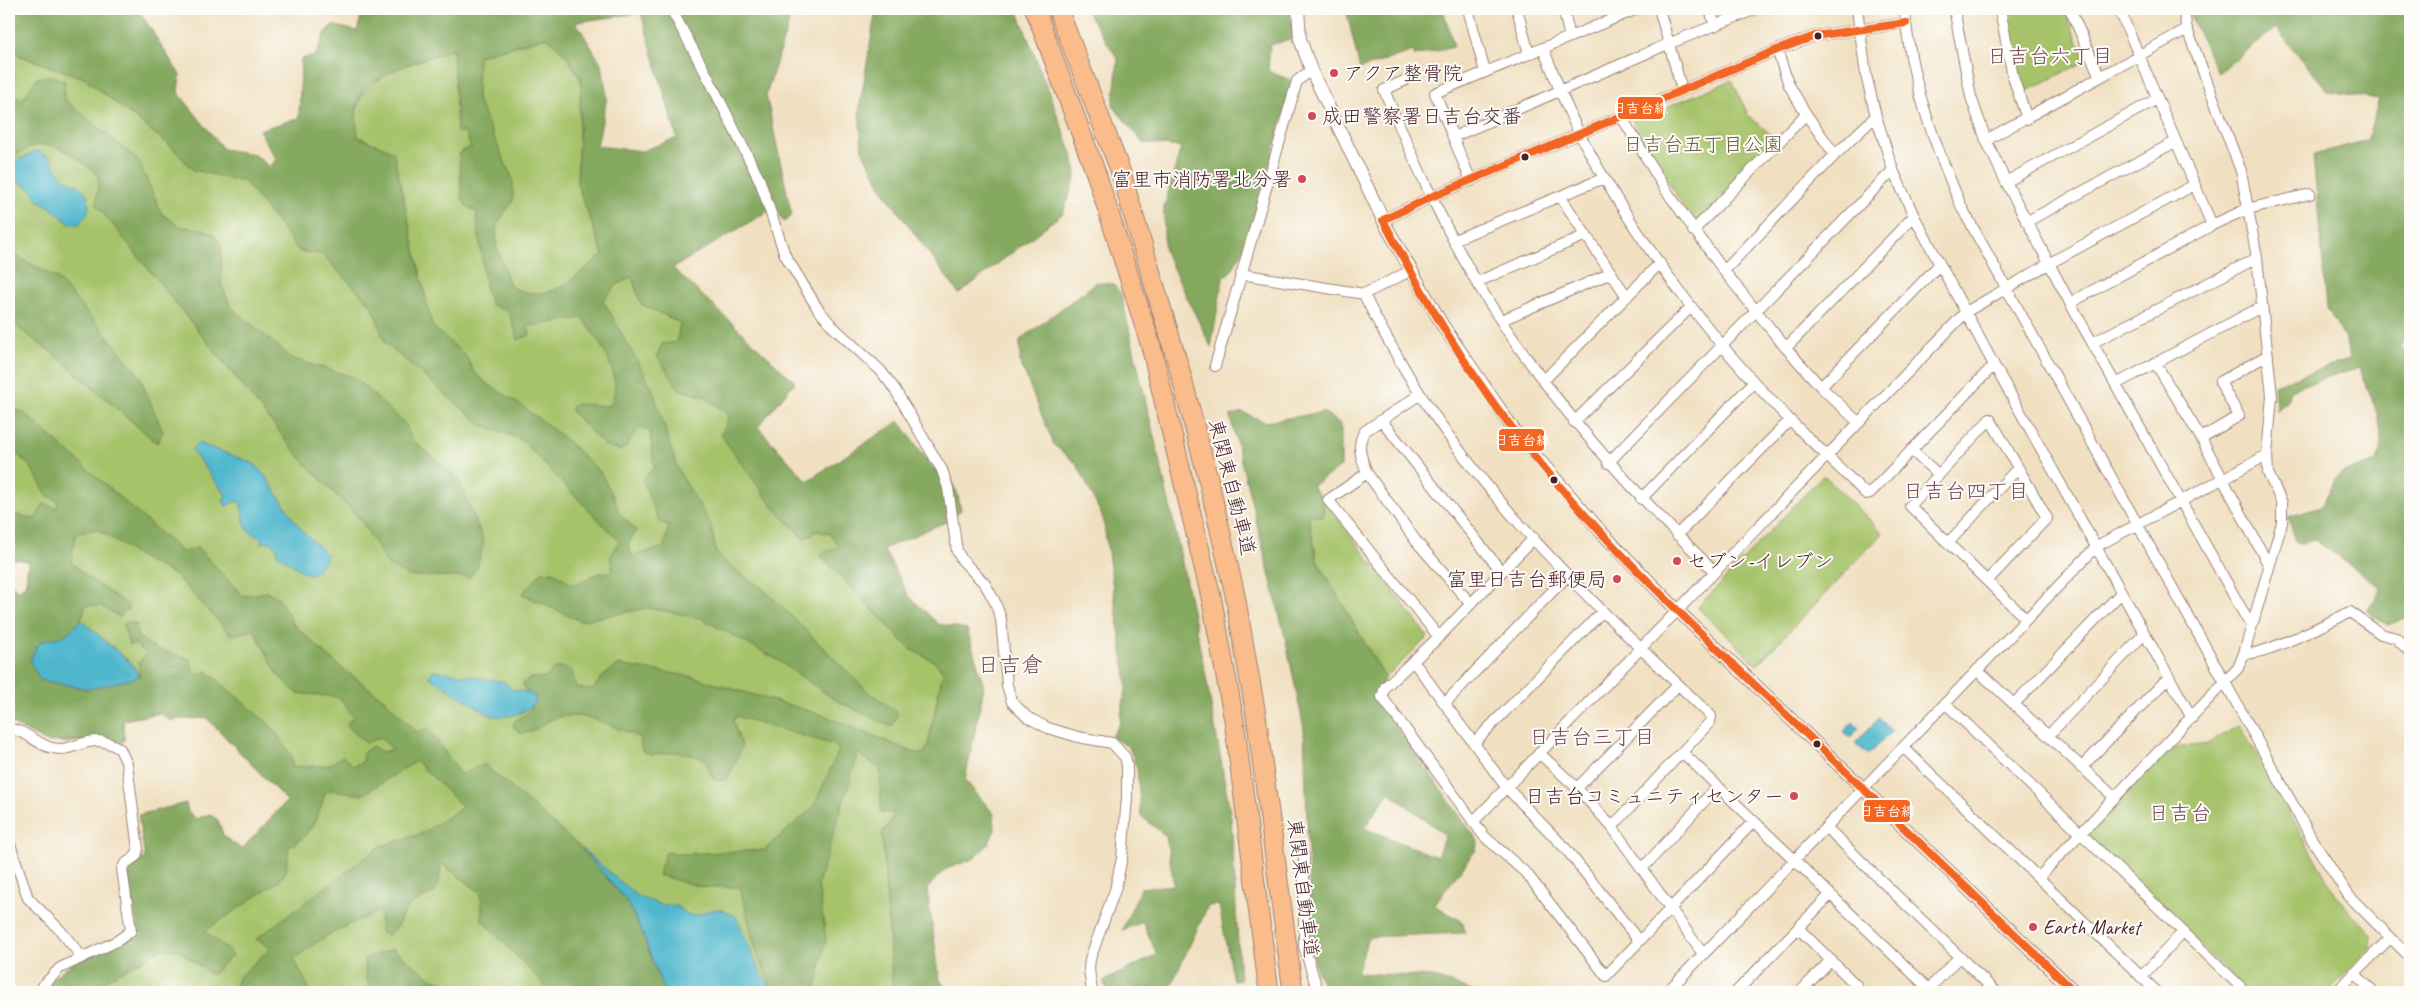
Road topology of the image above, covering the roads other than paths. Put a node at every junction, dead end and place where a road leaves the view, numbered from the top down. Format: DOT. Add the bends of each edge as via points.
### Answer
graph roads {
  1 [pos="671,9"];
  2 [pos="1035,9"];
  3 [pos="1058,9"];
  4 [pos="1298,9"];
  5 [pos="1468,9"];
  6 [pos="1517,9"];
  7 [pos="1563,9"];
  8 [pos="1637,9"];
  9 [pos="1660,9"];
  10 [pos="1710,9"];
  11 [pos="1756,9"];
  12 [pos="1857,9"];
  13 [pos="1904,9"];
  14 [pos="1954,9"];
  15 [pos="2000,9"];
  16 [pos="2070,9"];
  17 [pos="2119,9"];
  18 [pos="2183,9"];
  19 [pos="1613,14"];
  20 [pos="1906,23"];
  21 [pos="1715,26"];
  22 [pos="1859,28"];
  23 [pos="2188,29"];
  24 [pos="1570,37"];
  25 [pos="1668,44"];
  26 [pos="1543,48"];
  27 [pos="1778,50"];
  28 [pos="1529,54"];
  29 [pos="2140,57"];
  30 [pos="1311,70"];
  31 [pos="1485,72"];
  32 [pos="2100,77"];
  33 [pos="1404,81"];
  34 [pos="1682,90"];
  35 [pos="1561,92"];
  36 [pos="2157,99"];
  37 [pos="1806,114"];
  38 [pos="1620,116"];
  39 [pos="1876,116"];
  40 [pos="2027,119"];
  41 [pos="1579,134"];
  42 [pos="1453,137"];
  43 [pos="1986,140"];
  44 [pos="2175,142"];
  45 [pos="1835,155"];
  46 [pos="1893,170"];
  47 [pos="1604,178"];
  48 [pos="1471,181"];
  49 [pos="2006,182"];
  50 [pos="2194,185"];
  51 [pos="2310,194"];
  52 [pos="1560,196"];
  53 [pos="1431,197"];
  54 [pos="2247,209"];
  55 [pos="1914,216"];
  56 [pos="1383,220"];
  57 [pos="2026,222"];
  58 [pos="2212,225"];
  59 [pos="1693,231"];
  60 [pos="1586,235"];
  61 [pos="1454,240"];
  62 [pos="2257,258"];
  63 [pos="2050,262"];
  64 [pos="1660,263"];
  65 [pos="1940,265"];
  66 [pos="1410,271"];
  67 [pos="1724,271"];
  68 [pos="1611,273"];
  69 [pos="1241,274"];
  70 [pos="1477,282"];
  71 [pos="2006,288"];
  72 [pos="1364,294"];
  73 [pos="1627,297"];
  74 [pos="2070,303"];
  75 [pos="1691,306"];
  76 [pos="2261,307"];
  77 [pos="1756,310"];
  78 [pos="1966,312"];
  79 [pos="1502,320"];
  80 [pos="2092,343"];
  81 [pos="1722,344"];
  82 [pos="1786,348"];
  83 [pos="2268,355"];
  84 [pos="2156,364"];
  85 [pos="1994,365"];
  86 [pos="1215,366"];
  87 [pos="1543,381"];
  88 [pos="1754,382"];
  89 [pos="2116,384"];
  90 [pos="1821,387"];
  91 [pos="1420,395"];
  92 [pos="1790,420"];
  93 [pos="1382,421"];
  94 [pos="1574,422"];
  95 [pos="1858,422"];
  96 [pos="2201,438"];
  97 [pos="1911,450"];
  98 [pos="1826,455"];
  99 [pos="2267,455"];
  100 [pos="1608,463"];
  101 [pos="2017,469"];
  102 [pos="1366,473"];
  103 [pos="1939,475"];
  104 [pos="2223,480"];
  105 [pos="1641,499"];
  106 [pos="2181,502"];
  107 [pos="2137,525"];
  108 [pos="1678,535"];
  109 [pos="1534,538"];
  110 [pos="1948,543"];
  111 [pos="2097,546"];
  112 [pos="2269,566"];
  113 [pos="1501,570"];
  114 [pos="1713,570"];
  115 [pos="1568,574"];
  116 [pos="1988,581"];
  117 [pos="2121,593"];
  118 [pos="1470,603"];
  119 [pos="1676,609"];
  120 [pos="1602,612"];
  121 [pos="2026,620"];
  122 [pos="2253,622"];
  123 [pos="2144,634"];
  124 [pos="1439,637"];
  125 [pos="1640,648"];
  126 [pos="2410,652"];
  127 [pos="2244,653"];
  128 [pos="1414,662"];
  129 [pos="1977,670"];
  130 [pos="2169,677"];
  131 [pos="2224,683"];
  132 [pos="1678,684"];
  133 [pos="1445,703"];
  134 [pos="1945,703"];
  135 [pos="2014,704"];
  136 [pos="2192,718"];
  137 [pos="9,729"];
  138 [pos="2048,736"];
  139 [pos="1474,743"];
  140 [pos="1903,748"];
  141 [pos="1682,752"];
  142 [pos="1539,753"];
  143 [pos="2081,768"];
  144 [pos="1718,786"];
  145 [pos="1506,787"];
  146 [pos="1577,788"];
  147 [pos="1863,788"];
  148 [pos="2114,797"];
  149 [pos="1754,821"];
  150 [pos="1473,822"];
  151 [pos="1612,827"];
  152 [pos="1826,828"];
  153 [pos="2079,832"];
  154 [pos="9,841"];
  155 [pos="1304,856"];
  156 [pos="1794,860"];
  157 [pos="1642,869"];
  158 [pos="2038,878"];
  159 [pos="1830,895"];
  160 [pos="1673,909"];
  161 [pos="1798,928"];
  162 [pos="2183,932"];
  163 [pos="2390,938"];
  164 [pos="1639,941"];
  165 [pos="1704,954"];
  166 [pos="82,956"];
  167 [pos="1959,957"];
  168 [pos="2410,957"];
  169 [pos="1831,960"];
  170 [pos="2354,973"];
  171 [pos="2141,976"];
  172 [pos="1671,991"];
  173 [pos="1929,991"];
  174 [pos="37,992"];
  175 [pos="1092,992"];
  176 [pos="1269,992"];
  177 [pos="1293,992"];
  178 [pos="1318,992"];
  179 [pos="1736,992"];
  180 [pos="1800,992"];
  181 [pos="1856,992"];
  182 [pos="1996,992"];
  183 [pos="2075,992"];
  184 [pos="2157,992"];
  185 [pos="2246,992"];
  186 [pos="2336,992"];
  187 [pos="2374,992"];
  1 -- 175 [label="street" via="760,181 785,255 818,309 894,388 942,470 948,488 957,551 996,602 1012,702 1027,717 1048,728 1112,743 1124,757 1127,797 1122,858 1115,890 1090,959"];
  2 -- 176 [label="highway" via="1097,176 1151,346 1212,601 1234,720"];
  3 -- 177 [label="highway, 東関東自動車道" via="1120,170 1178,364 1206,474 1234,595 1256,715"];
  4 -- 30 [label="street" via="1300,39"];
  5 -- 31 [label="street"];
  6 -- 28 [label="street"];
  7 -- 24 [label="street"];
  8 -- 19 [label="street"];
  9 -- 25 [label="street"];
  10 -- 21 [label="street"];
  11 -- 21 [label="street"];
  12 -- 22 [label="street"];
  13 -- 20 [label="street"];
  14 -- 43 [label="street" via="1971,97"];
  15 -- 40 [label="street" via="2013,77"];
  16 -- 32 [label="street"];
  17 -- 29 [label="street"];
  18 -- 23 [label="street"];
  19 -- 24 [label="street"];
  20 -- 22 [label="street"];
  20 -- 71 [label="street" via="1939,153 1962,208"];
  21 -- 25 [label="street"];
  22 -- 27 [label="street" via="1815,36"];
  22 -- 39 [label="street"];
  23 -- 29 [label="street"];
  23 -- 54 [label="street" via="2242,171"];
  24 -- 26 [label="street"];
  25 -- 34 [label="street"];
  25 -- 35 [label="street"];
  26 -- 28 [label="street"];
  26 -- 35 [label="street"];
  27 -- 34 [label="street"];
  27 -- 37 [label="street" via="1789,85"];
  28 -- 31 [label="street"];
  29 -- 32 [label="street"];
  29 -- 36 [label="street"];
  30 -- 56 [label="street"];
  30 -- 69 [label="street" via="1297,81"];
  31 -- 42 [label="street" via="1435,93"];
  32 -- 40 [label="street"];
  33 -- 53 [label="street" via="1384,90"];
  34 -- 38 [label="street"];
  35 -- 41 [label="street"];
  35 -- 42 [label="street"];
  36 -- 44 [label="street"];
  36 -- 49 [label="street"];
  37 -- 45 [label="street"];
  37 -- 59 [label="street"];
  38 -- 41 [label="street"];
  38 -- 59 [label="street"];
  39 -- 45 [label="street"];
  39 -- 46 [label="street"];
  40 -- 43 [label="street"];
  41 -- 47 [label="street"];
  41 -- 48 [label="street"];
  42 -- 48 [label="street"];
  43 -- 49 [label="street"];
  44 -- 50 [label="street"];
  44 -- 57 [label="street"];
  45 -- 67 [label="street"];
  46 -- 55 [label="street"];
  46 -- 77 [label="street"];
  47 -- 52 [label="street"];
  47 -- 64 [label="street"];
  48 -- 53 [label="street"];
  49 -- 57 [label="street"];
  50 -- 58 [label="street"];
  50 -- 63 [label="street"];
  51 -- 54 [label="street"];
  52 -- 60 [label="street"];
  52 -- 61 [label="street"];
  53 -- 56 [label="street"];
  53 -- 61 [label="street"];
  54 -- 58 [label="street"];
  54 -- 62 [label="street"];
  55 -- 65 [label="street"];
  55 -- 82 [label="street"];
  56 -- 66 [label="street"];
  57 -- 63 [label="street"];
  58 -- 74 [label="street"];
  59 -- 67 [label="street"];
  60 -- 68 [label="street"];
  60 -- 70 [label="street"];
  61 -- 70 [label="street"];
  62 -- 76 [label="street"];
  62 -- 80 [label="street"];
  63 -- 71 [label="street"];
  63 -- 74 [label="street"];
  64 -- 73 [label="street"];
  64 -- 75 [label="street"];
  65 -- 78 [label="street"];
  65 -- 90 [label="street"];
  66 -- 72 [label="street"];
  66 -- 119 [label="street" via="1478,381 1516,433 1602,533"];
  67 -- 77 [label="street"];
  68 -- 73 [label="street"];
  68 -- 79 [label="street"];
  69 -- 72 [label="street"];
  69 -- 86 [label="street"];
  70 -- 79 [label="street"];
  71 -- 78 [label="street"];
  71 -- 107 [label="street"];
  72 -- 91 [label="street"];
  73 -- 87 [label="street"];
  74 -- 80 [label="street"];
  75 -- 81 [label="street"];
  75 -- 94 [label="street"];
  76 -- 83 [label="street"];
  76 -- 84 [label="street"];
  77 -- 81 [label="street"];
  77 -- 82 [label="street"];
  78 -- 85 [label="street"];
  78 -- 95 [label="street"];
  79 -- 87 [label="street"];
  80 -- 89 [label="street"];
  81 -- 88 [label="street"];
  81 -- 100 [label="street"];
  82 -- 90 [label="street"];
  83 -- 96 [label="street" via="2220,382 2239,416"];
  83 -- 99 [label="street" via="2272,396"];
  84 -- 89 [label="street"];
  84 -- 96 [label="street"];
  85 -- 97 [label="street"];
  85 -- 111 [label="street"];
  87 -- 94 [label="street"];
  88 -- 92 [label="street"];
  88 -- 105 [label="street"];
  89 -- 106 [label="street"];
  90 -- 95 [label="street"];
  91 -- 93 [label="street"];
  91 -- 109 [label="street" via="1474,471"];
  92 -- 98 [label="street"];
  92 -- 108 [label="street"];
  93 -- 102 [label="street" via="1365,431 1360,439 1359,450"];
  93 -- 113 [label="street"];
  94 -- 100 [label="street"];
  95 -- 98 [label="street"];
  96 -- 104 [label="street"];
  97 -- 98 [label="street" via="1870,494 1866,494"];
  97 -- 103 [label="street"];
  98 -- 114 [label="street"];
  99 -- 104 [label="street"];
  99 -- 112 [label="street" via="2271,482 2282,503 2282,523"];
  100 -- 105 [label="street"];
  101 -- 103 [label="street" via="1990,419"];
  101 -- 110 [label="street"];
  101 -- 116 [label="street" via="2046,518"];
  102 -- 118 [label="street" via="1416,541"];
  102 -- 124 [label="street" via="1328,500"];
  103 -- 110 [label="street" via="1910,506"];
  104 -- 106 [label="street"];
  104 -- 112 [label="street"];
  105 -- 108 [label="street"];
  106 -- 107 [label="street"];
  106 -- 122 [label="street" via="2247,619"];
  107 -- 111 [label="street"];
  107 -- 131 [label="street"];
  108 -- 114 [label="street"];
  109 -- 113 [label="street"];
  109 -- 115 [label="street"];
  110 -- 116 [label="street"];
  111 -- 117 [label="street"];
  111 -- 121 [label="street"];
  112 -- 122 [label="street"];
  113 -- 118 [label="street"];
  114 -- 119 [label="street"];
  115 -- 120 [label="street"];
  115 -- 133 [label="street"];
  116 -- 121 [label="street"];
  117 -- 123 [label="street"];
  117 -- 135 [label="street"];
  118 -- 124 [label="street"];
  119 -- 125 [label="street"];
  119 -- 147 [label="street"];
  120 -- 125 [label="street"];
  120 -- 139 [label="street"];
  121 -- 129 [label="street"];
  122 -- 127 [label="street"];
  123 -- 130 [label="street"];
  123 -- 138 [label="street"];
  124 -- 128 [label="street"];
  125 -- 132 [label="street"];
  125 -- 142 [label="street"];
  126 -- 127 [label="street" via="2396,638 2381,634 2350,612 2254,655"];
  127 -- 131 [label="street" via="2240,665"];
  128 -- 133 [label="street"];
  128 -- 150 [label="street" via="1385,687 1382,697"];
  129 -- 134 [label="street"];
  129 -- 135 [label="street"];
  130 -- 136 [label="street"];
  130 -- 143 [label="street"];
  131 -- 136 [label="street"];
  131 -- 163 [label="street" via="2313,841 2349,896"];
  132 -- 141 [label="street" via="1711,716 1710,722"];
  132 -- 146 [label="street"];
  133 -- 139 [label="street"];
  134 -- 140 [label="street"];
  134 -- 153 [label="street"];
  135 -- 138 [label="street"];
  136 -- 148 [label="street"];
  137 -- 166 [label="street" via="28,734 50,747 100,740 123,753 127,764 138,849 136,856 122,869 131,931 117,941"];
  138 -- 143 [label="street"];
  139 -- 145 [label="street"];
  140 -- 147 [label="street"];
  140 -- 158 [label="street"];
  141 -- 144 [label="street"];
  141 -- 151 [label="street"];
  142 -- 145 [label="street"];
  142 -- 146 [label="street"];
  143 -- 148 [label="street"];
  144 -- 149 [label="street"];
  144 -- 157 [label="street"];
  145 -- 150 [label="street"];
  145 -- 164 [label="street" via="1566,849"];
  146 -- 151 [label="street"];
  147 -- 152 [label="street"];
  147 -- 183 [label="street"];
  148 -- 153 [label="street"];
  149 -- 156 [label="street"];
  149 -- 160 [label="street"];
  150 -- 164 [label="street" via="1527,874 1606,976"];
  151 -- 157 [label="street"];
  152 -- 156 [label="street"];
  152 -- 167 [label="street"];
  153 -- 158 [label="street"];
  153 -- 162 [label="street"];
  154 -- 166 [label="street" via="28,898"];
  155 -- 178 [label="street" via="1304,946"];
  156 -- 159 [label="street"];
  156 -- 165 [label="street"];
  157 -- 160 [label="street"];
  158 -- 171 [label="street"];
  159 -- 161 [label="street"];
  159 -- 173 [label="street"];
  160 -- 164 [label="street"];
  160 -- 165 [label="street"];
  161 -- 169 [label="street"];
  161 -- 179 [label="street"];
  162 -- 171 [label="street"];
  162 -- 185 [label="street"];
  163 -- 168 [label="street"];
  163 -- 170 [label="street"];
  165 -- 172 [label="street"];
  166 -- 174 [label="street" via="60,968"];
  167 -- 173 [label="street"];
  167 -- 182 [label="street"];
  169 -- 180 [label="street"];
  169 -- 181 [label="street" via="1856,986"];
  170 -- 186 [label="street"];
  170 -- 187 [label="street"];
  171 -- 184 [label="street"];
}
